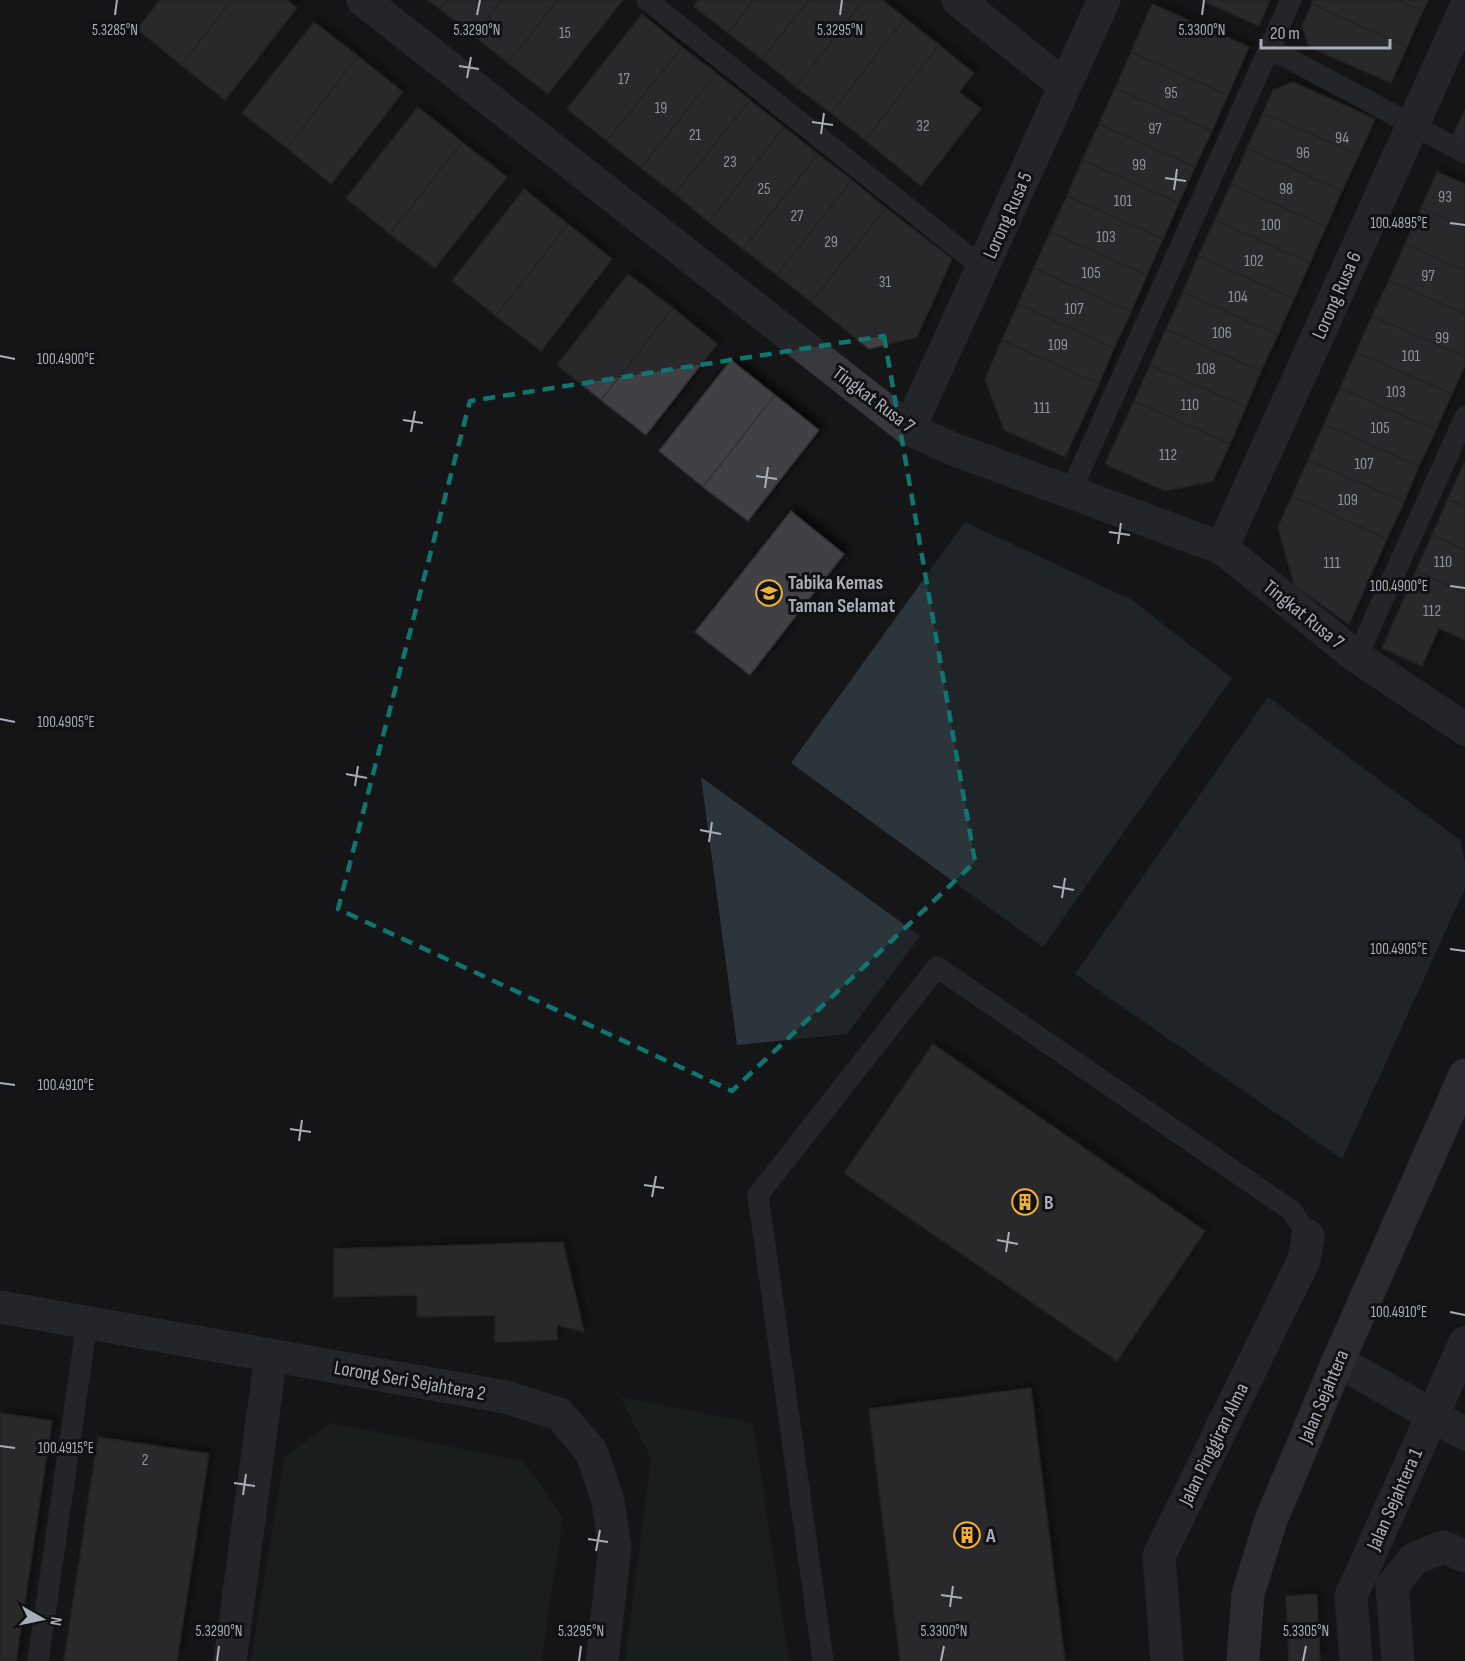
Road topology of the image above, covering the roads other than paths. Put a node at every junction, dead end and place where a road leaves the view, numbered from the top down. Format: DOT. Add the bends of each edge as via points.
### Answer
graph roads {
  1 [pos="363,0"];
  2 [pos="647,0"];
  3 [pos="958,0"];
  4 [pos="1104,0"];
  5 [pos="1291,0"];
  6 [pos="1465,9"];
  7 [pos="1269,48"];
  8 [pos="1065,86"];
  9 [pos="1413,125"];
  10 [pos="1465,153"];
  11 [pos="983,268"];
  12 [pos="1465,417"];
  13 [pos="909,429"];
  14 [pos="1071,491"];
  15 [pos="1222,548"];
  16 [pos="1357,657"];
  17 [pos="1465,729"];
  18 [pos="1465,1075"];
  19 [pos="1308,1236"];
  20 [pos="0,1307"];
  21 [pos="87,1323"];
  22 [pos="1465,1343"];
  23 [pos="271,1355"];
  24 [pos="1338,1361"];
  25 [pos="1431,1416"];
  26 [pos="1465,1434"];
  27 [pos="1465,1556"];
  28 [pos="38,1661"];
  29 [pos="230,1661"];
  30 [pos="602,1661"];
  31 [pos="822,1661"];
  32 [pos="1167,1661"];
  33 [pos="1243,1661"];
  34 [pos="1356,1661"];
  35 [pos="1398,1661"];
  1 -- 13 [label="street, Tingkat Rusa 7"];
  2 -- 11 [label="lane"];
  3 -- 8 [label="street"];
  4 -- 8 [label="street, Lorong Rusa 5"];
  5 -- 7 [label="lane"];
  6 -- 9 [label="street, Lorong Rusa 6"];
  7 -- 9 [label="lane"];
  7 -- 14 [label="lane"];
  8 -- 11 [label="street, Lorong Rusa 5"];
  9 -- 10 [label="lane"];
  9 -- 15 [label="street, Lorong Rusa 6"];
  11 -- 13 [label="street, Lorong Rusa 5"];
  12 -- 16 [label="lane"];
  13 -- 14 [label="street, Tingkat Rusa 7"];
  14 -- 15 [label="street, Tingkat Rusa 7"];
  15 -- 16 [label="street, Tingkat Rusa 7"];
  16 -- 17 [label="street, Tingkat Rusa 7"];
  18 -- 24 [label="main road, Jalan Sejahtera"];
  19 -- 31 [label="lane" via="1292,1211 937,967 758,1195"];
  19 -- 32 [label="street, Jalan Pinggiran Alma" via="1304,1260 1159,1556"];
  20 -- 21 [label="street, Lorong Seri Sejahtera 2"];
  21 -- 23 [label="street, Lorong Seri Sejahtera 2"];
  21 -- 28 [label="lane"];
  22 -- 25 [label="street, Jalan Sejahtera 1"];
  23 -- 29 [label="street"];
  23 -- 30 [label="street, Lorong Seri Sejahtera 2" via="505,1397 559,1414 591,1451 608,1501 615,1547"];
  24 -- 25 [label="street"];
  24 -- 33 [label="main road, Jalan Sejahtera" via="1271,1520 1248,1594"];
  25 -- 26 [label="street"];
  25 -- 34 [label="street, Jalan Sejahtera 1" via="1351,1596"];
  27 -- 35 [label="street" via="1443,1547 1414,1559 1392,1586"];
}
